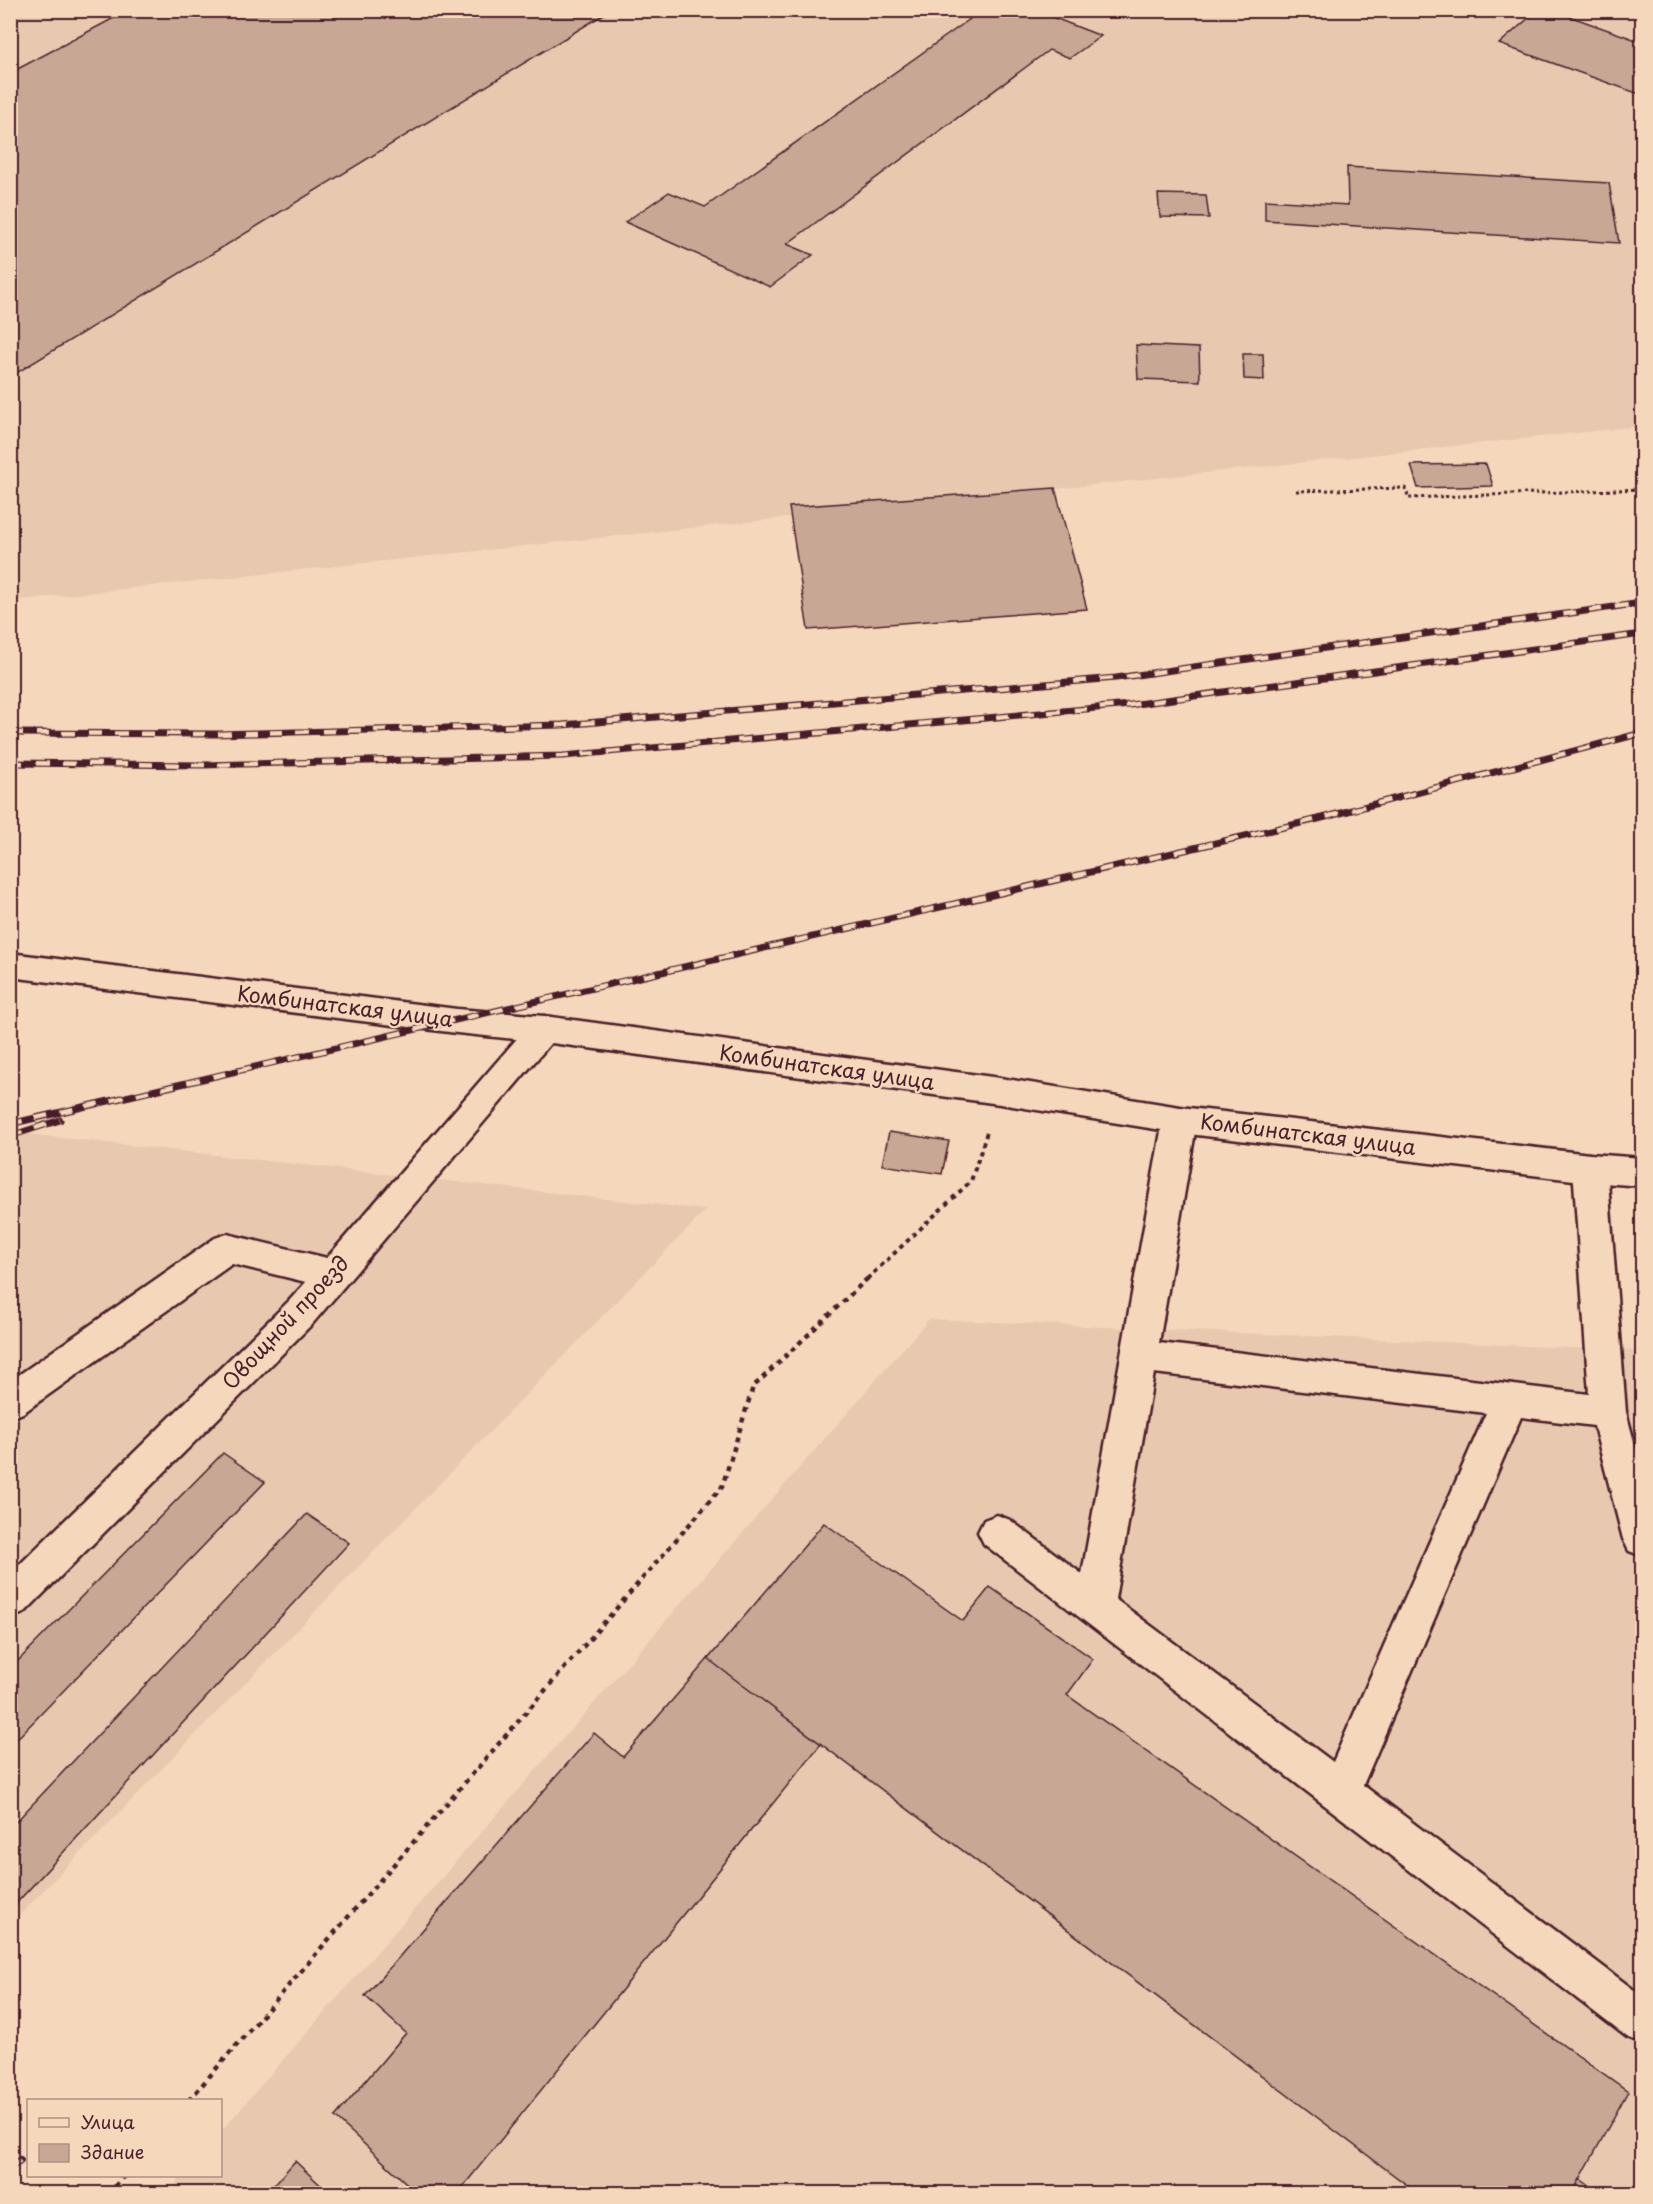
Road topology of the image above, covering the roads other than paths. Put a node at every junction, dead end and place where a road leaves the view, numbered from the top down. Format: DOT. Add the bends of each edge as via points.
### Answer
graph roads {
  1 [pos="10,965"];
  2 [pos="544,1029"];
  3 [pos="1180,1120"];
  4 [pos="1590,1168"];
  5 [pos="1642,1172"];
  6 [pos="334,1274"];
  7 [pos="1140,1356"];
  8 [pos="1510,1400"];
  9 [pos="10,1402"];
  10 [pos="1608,1412"];
  11 [pos="997,1532"];
  12 [pos="1642,1539"];
  13 [pos="10,1600"];
  14 [pos="1095,1606"];
  15 [pos="1340,1792"];
  16 [pos="1642,2022"];
  1 -- 2 [label="main road, Комбинатская улица"];
  2 -- 3 [label="main road, Комбинатская улица" via="1000,1091"];
  2 -- 6 [label="main road, Овощной проезд"];
  3 -- 4 [label="main road, Комбинатская улица"];
  3 -- 7 [label="main road"];
  4 -- 5 [label="main road, Комбинатская улица"];
  4 -- 10 [label="main road"];
  6 -- 9 [label="main road" via="227,1248"];
  6 -- 13 [label="main road, Овощной проезд"];
  7 -- 8 [label="main road"];
  7 -- 14 [label="main road"];
  8 -- 10 [label="main road"];
  8 -- 15 [label="main road"];
  10 -- 12 [label="main road"];
  11 -- 14 [label="main road"];
  14 -- 15 [label="main road"];
  15 -- 16 [label="main road"];
}
